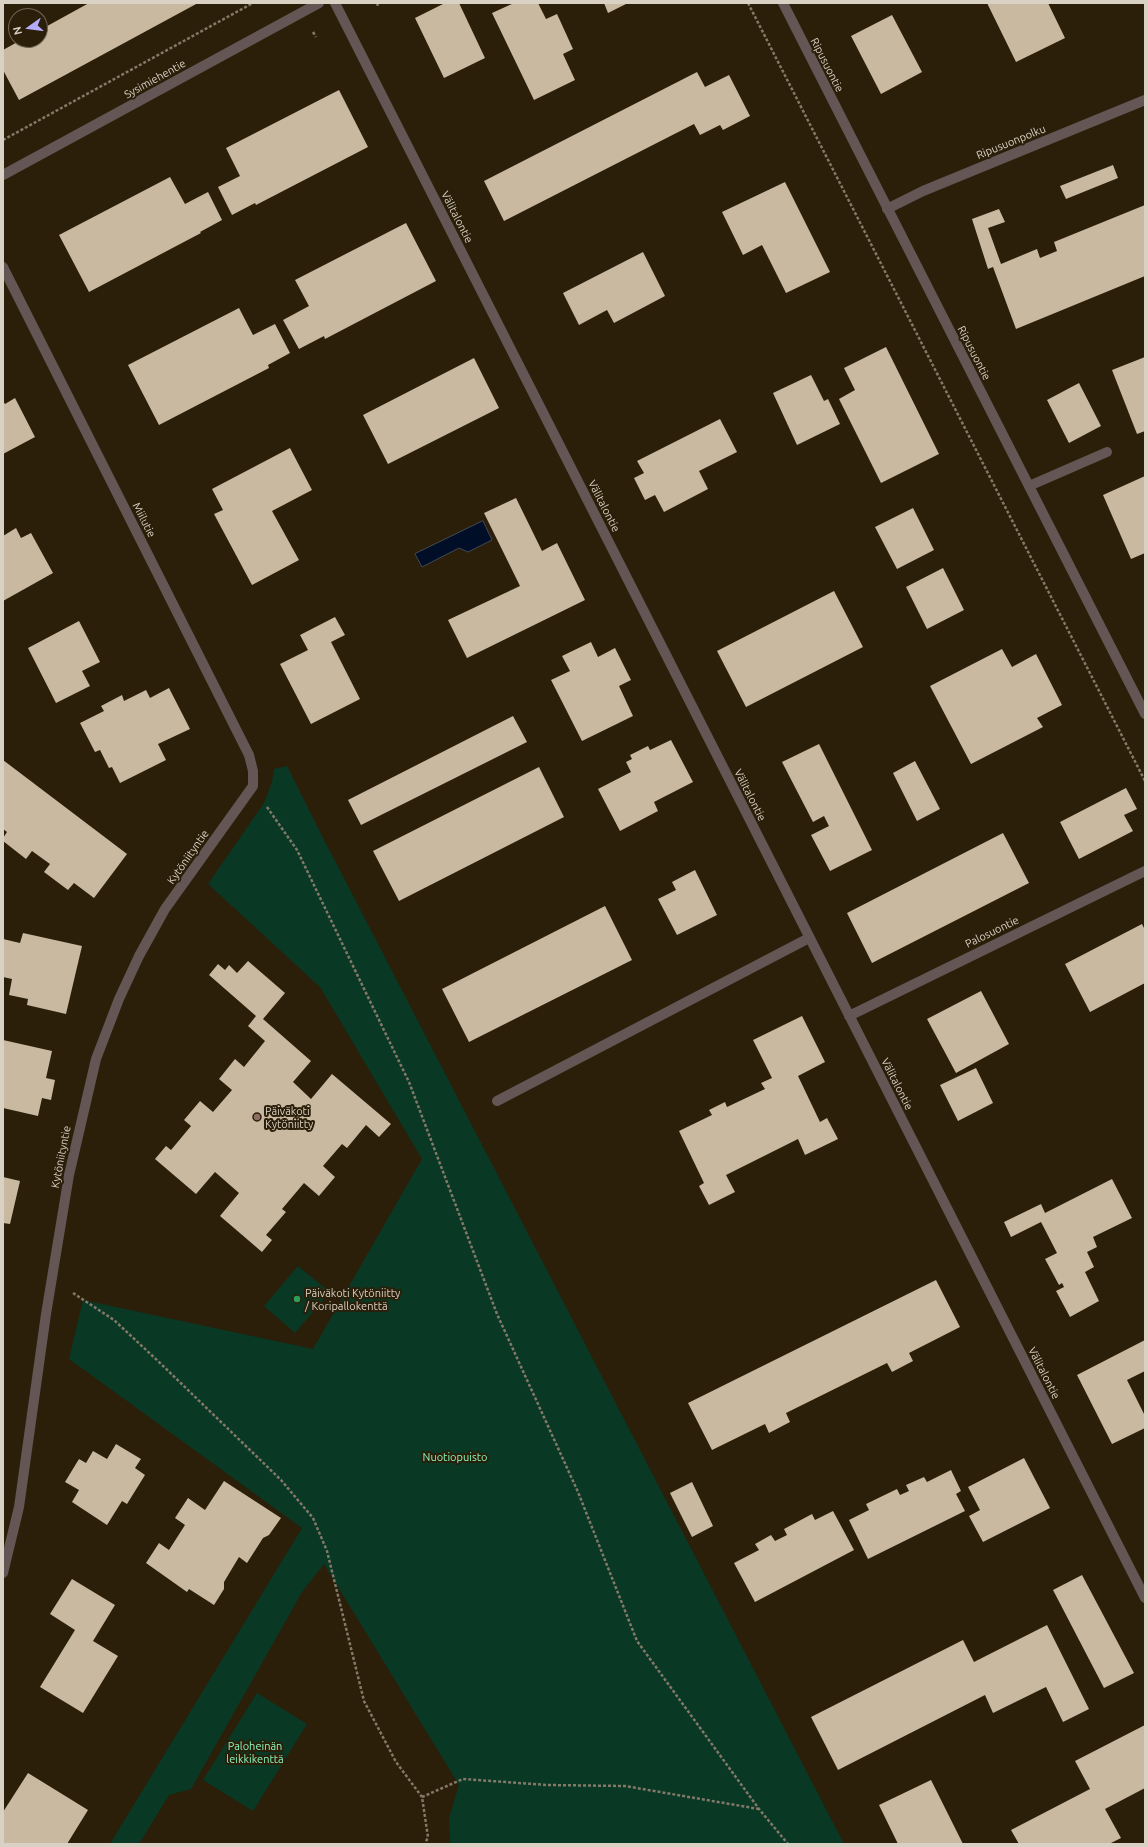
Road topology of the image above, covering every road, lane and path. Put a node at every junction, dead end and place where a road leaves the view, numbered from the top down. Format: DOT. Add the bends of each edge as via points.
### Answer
graph roads {
  1 [pos="253,3"];
  2 [pos="319,3"];
  3 [pos="335,3"];
  4 [pos="748,3"];
  5 [pos="783,3"];
  6 [pos="1145,100"];
  7 [pos="3,140"];
  8 [pos="3,175"];
  9 [pos="887,209"];
  10 [pos="3,267"];
  11 [pos="1107,452"];
  12 [pos="1029,486"];
  13 [pos="1145,714"];
  14 [pos="1145,781"];
  15 [pos="253,786"];
  16 [pos="1145,871"];
  17 [pos="809,938"];
  18 [pos="849,1016"];
  19 [pos="497,1101"];
  20 [pos="52,1281"];
  21 [pos="3,1573"];
  22 [pos="1145,1598"];
  23 [pos="422,1797"];
  24 [pos="759,1809"];
  25 [pos="424,1844"];
  26 [pos="788,1844"];
  1 -- 7 [label="path"];
  2 -- 8 [label="street, Sysimiehentie"];
  3 -- 17 [label="street, Välitalontie"];
  4 -- 14 [label="path"];
  5 -- 9 [label="street, Ripusuontie"];
  6 -- 9 [label="street, Ripusuonpolku" via="923,191"];
  9 -- 12 [label="street, Ripusuontie"];
  10 -- 15 [label="street, Miilutie" via="249,755"];
  11 -- 12 [label="street"];
  12 -- 13 [label="street, Ripusuontie"];
  15 -- 20 [label="street, Kytöniityntie" via="166,909 139,956 119,999 96,1059 75,1143"];
  15 -- 24 [label="path" via="297,850 409,1082 497,1314 578,1492 637,1641"];
  16 -- 18 [label="street, Palosuontie"];
  17 -- 18 [label="street, Välitalontie"];
  17 -- 19 [label="street"];
  18 -- 22 [label="street, Välitalontie"];
  20 -- 21 [label="street, Kytöniityntie" via="19,1507"];
  20 -- 23 [label="path" via="114,1320 281,1480 313,1518 327,1550 364,1701 396,1762"];
  23 -- 24 [label="path" via="463,1779 547,1785 625,1786"];
  23 -- 25 [label="path" via="428,1837"];
  24 -- 26 [label="path"];
}
